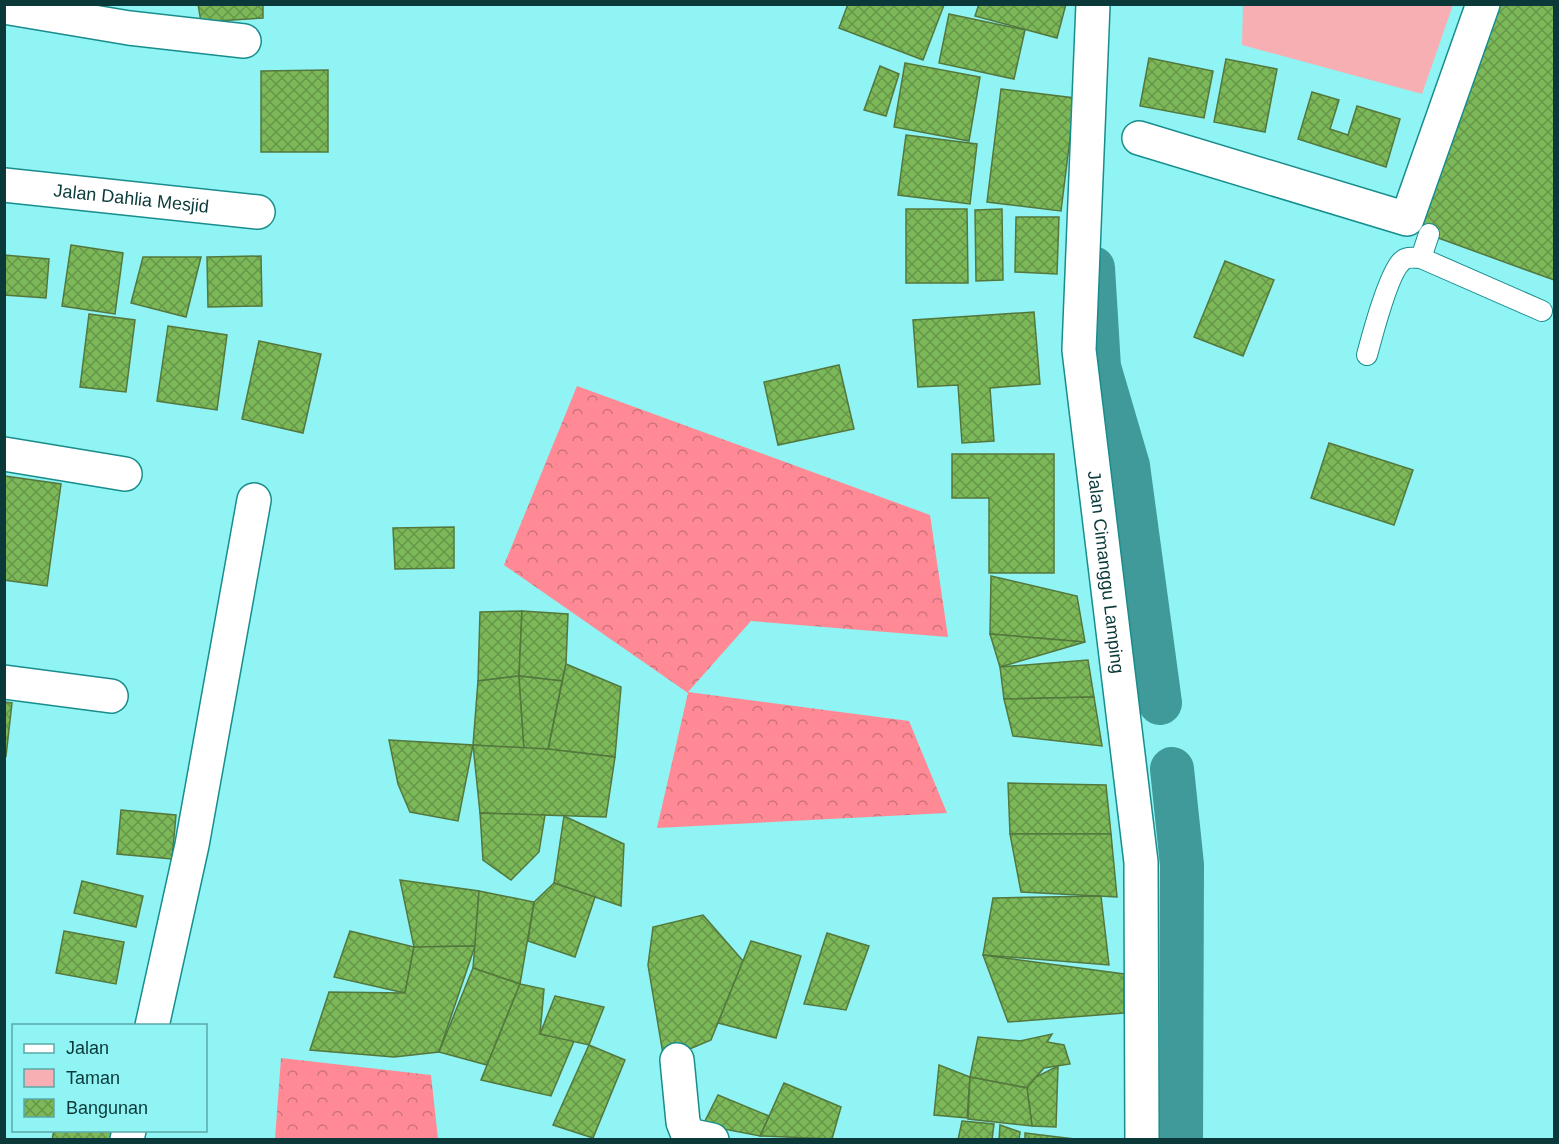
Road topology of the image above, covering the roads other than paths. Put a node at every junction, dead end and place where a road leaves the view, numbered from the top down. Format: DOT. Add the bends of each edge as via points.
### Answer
graph roads {
  1 [pos="1093,4"];
  2 [pos="1483,4"];
  3 [pos="4,7"];
  4 [pos="244,41"];
  5 [pos="1139,138"];
  6 [pos="4,185"];
  7 [pos="258,212"];
  8 [pos="1429,234"];
  9 [pos="1420,258"];
  10 [pos="1542,311"];
  11 [pos="1367,355"];
  12 [pos="4,454"];
  13 [pos="125,474"];
  14 [pos="254,500"];
  15 [pos="4,682"];
  16 [pos="111,696"];
  17 [pos="152,1024"];
  18 [pos="677,1060"];
  19 [pos="712,1140"];
  20 [pos="1142,1140"];
  1 -- 20 [label="street, Jalan Cimanggu Lamping" via="1079,350 1140,862"];
  2 -- 5 [label="street" via="1407,219"];
  3 -- 4 [label="street"];
  6 -- 7 [label="street, Jalan Dahlia Mesjid"];
  8 -- 9 [label="lane"];
  9 -- 10 [label="lane"];
  9 -- 11 [label="lane" via="1401,261 1384,297"];
  12 -- 13 [label="street"];
  14 -- 17 [label="street" via="192,845"];
  15 -- 16 [label="street"];
  18 -- 19 [label="street" via="683,1122 688,1135"];
}
